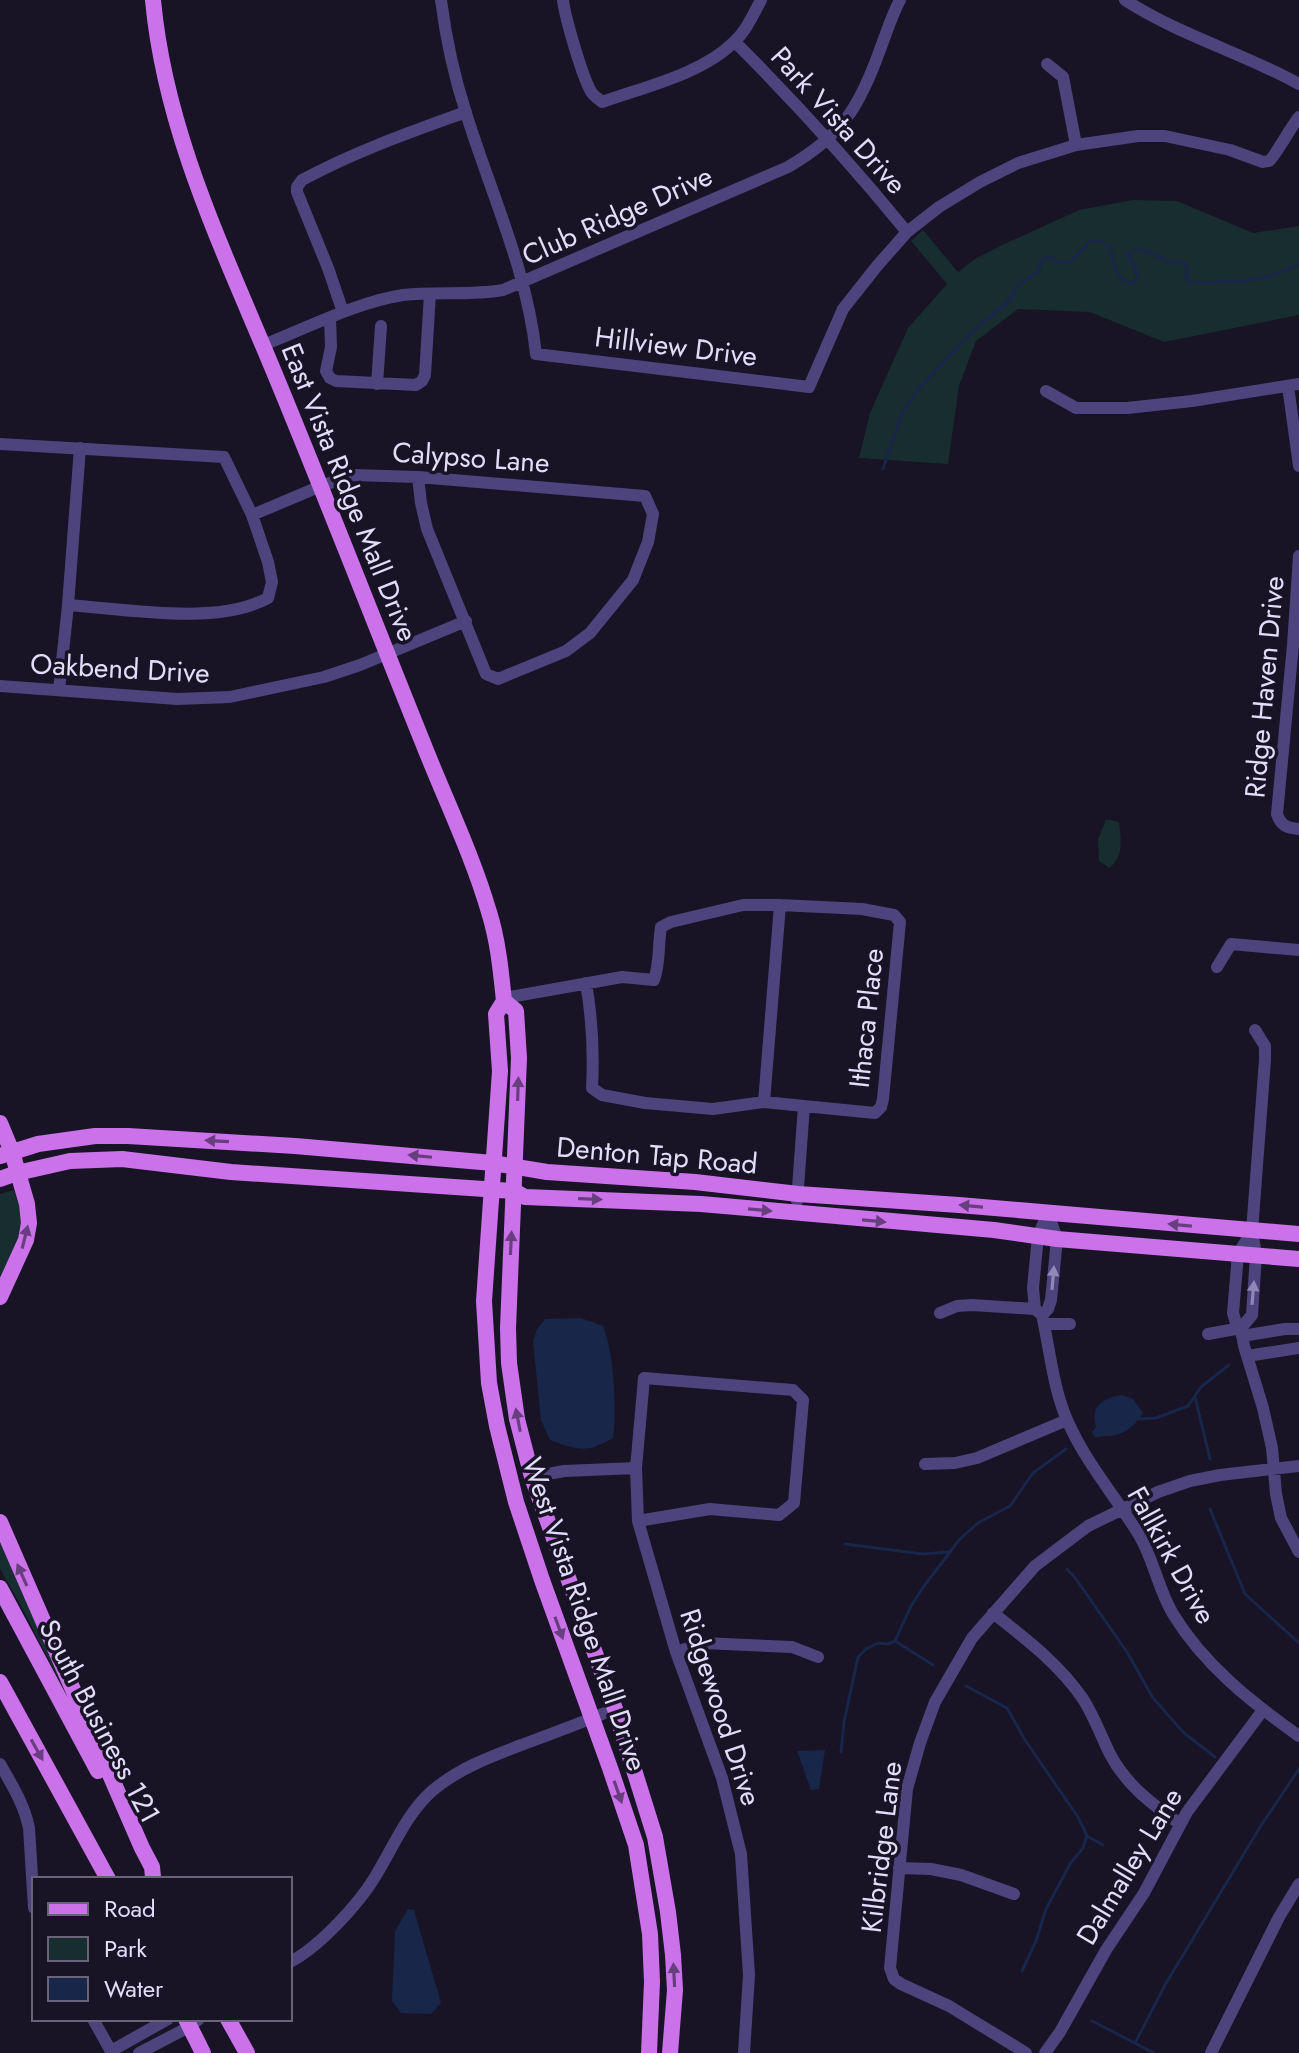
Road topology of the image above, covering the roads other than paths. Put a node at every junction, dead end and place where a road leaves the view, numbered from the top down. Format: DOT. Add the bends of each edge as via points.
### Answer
graph roads {
  1 [pos="153,0"];
  2 [pos="441,0"];
  3 [pos="563,0"];
  4 [pos="761,0"];
  5 [pos="900,0"];
  6 [pos="1125,0"];
  7 [pos="735,42"];
  8 [pos="1047,64"];
  9 [pos="1299,84"];
  10 [pos="466,112"];
  11 [pos="1299,117"];
  12 [pos="828,140"];
  13 [pos="1076,145"];
  14 [pos="907,232"];
  15 [pos="524,282"];
  16 [pos="430,294"];
  17 [pos="343,312"];
  18 [pos="330,318"];
  19 [pos="381,326"];
  20 [pos="263,345"];
  21 [pos="377,384"];
  22 [pos="1293,385"];
  23 [pos="1046,391"];
  24 [pos="0,444"];
  25 [pos="80,448"];
  26 [pos="1299,466"];
  27 [pos="418,477"];
  28 [pos="321,486"];
  29 [pos="252,515"];
  30 [pos="1299,556"];
  31 [pos="1298,580"];
  32 [pos="68,605"];
  33 [pos="466,621"];
  34 [pos="387,653"];
  35 [pos="0,686"];
  36 [pos="59,690"];
  37 [pos="1293,702"];
  38 [pos="1299,829"];
  39 [pos="780,905"];
  40 [pos="1299,950"];
  41 [pos="1217,967"];
  42 [pos="586,983"];
  43 [pos="504,999"];
  44 [pos="1255,1030"];
  45 [pos="764,1102"];
  46 [pos="804,1106"];
  47 [pos="0,1122"];
  48 [pos="34,1146"];
  49 [pos="295,1146"];
  50 [pos="6,1154"];
  51 [pos="493,1163"];
  52 [pos="54,1164"];
  53 [pos="515,1167"];
  54 [pos="17,1173"];
  55 [pos="289,1176"];
  56 [pos="0,1179"];
  57 [pos="491,1189"];
  58 [pos="514,1191"];
  59 [pos="798,1194"];
  60 [pos="27,1204"];
  61 [pos="796,1213"];
  62 [pos="1048,1213"];
  63 [pos="1252,1231"];
  64 [pos="1299,1234"];
  65 [pos="1038,1236"];
  66 [pos="1057,1239"];
  67 [pos="1238,1254"];
  68 [pos="1256,1255"];
  69 [pos="1299,1259"];
  70 [pos="0,1297"];
  71 [pos="940,1313"];
  72 [pos="1040,1316"];
  73 [pos="1070,1324"];
  74 [pos="1299,1329"];
  75 [pos="1242,1332"];
  76 [pos="1208,1334"];
  77 [pos="1299,1348"];
  78 [pos="1247,1356"];
  79 [pos="1067,1420"];
  80 [pos="925,1464"];
  81 [pos="1299,1466"];
  82 [pos="636,1468"];
  83 [pos="1274,1468"];
  84 [pos="507,1472"];
  85 [pos="532,1477"];
  86 [pos="1123,1510"];
  87 [pos="638,1521"];
  88 [pos="0,1522"];
  89 [pos="1299,1552"];
  90 [pos="0,1588"];
  91 [pos="993,1613"];
  92 [pos="676,1652"];
  93 [pos="818,1657"];
  94 [pos="0,1682"];
  95 [pos="615,1709"];
  96 [pos="1263,1710"];
  97 [pos="592,1718"];
  98 [pos="1299,1736"];
  99 [pos="0,1764"];
  100 [pos="1180,1824"];
  101 [pos="899,1868"];
  102 [pos="32,1877"];
  103 [pos="107,1877"];
  104 [pos="153,1877"];
  105 [pos="154,1877"];
  106 [pos="1299,1884"];
  107 [pos="1014,1894"];
  108 [pos="292,1961"];
  109 [pos="94,2021"];
  110 [pos="165,2021"];
  111 [pos="229,2021"];
  112 [pos="191,2022"];
  113 [pos="112,2052"];
  114 [pos="139,2053"];
  115 [pos="203,2053"];
  116 [pos="247,2053"];
  117 [pos="649,2053"];
  118 [pos="670,2053"];
  119 [pos="744,2053"];
  120 [pos="1026,2053"];
  121 [pos="1045,2053"];
  122 [pos="1211,2053"];
  1 -- 20 [label="main road, East Vista Ridge Mall Drive" via="161,59 183,144"];
  2 -- 10 [label="street"];
  3 -- 7 [label="street" via="587,81 602,102 704,64"];
  4 -- 7 [label="street"];
  5 -- 12 [label="street, Club Ridge Drive" via="861,97"];
  6 -- 9 [label="street"];
  7 -- 12 [label="street, Park Vista Drive"];
  8 -- 13 [label="street" via="1063,77"];
  10 -- 15 [label="street"];
  10 -- 17 [label="street" via="372,145 299,184 297,192"];
  11 -- 13 [label="street" via="1273,157 1263,162 1165,136"];
  12 -- 14 [label="street, Park Vista Drive"];
  12 -- 15 [label="street, Club Ridge Drive" via="788,167"];
  13 -- 14 [label="street" via="1018,163 980,182"];
  14 -- 15 [label="street, Hillview Drive" via="843,309 809,387 536,354"];
  15 -- 16 [label="street, Club Ridge Drive" via="482,294"];
  16 -- 17 [label="street, Club Ridge Drive" via="404,295"];
  16 -- 21 [label="street" via="423,379 412,386"];
  17 -- 18 [label="street, Club Ridge Drive"];
  18 -- 20 [label="street, Club Ridge Drive"];
  18 -- 21 [label="street" via="326,374 336,381"];
  19 -- 21 [label="street"];
  20 -- 28 [label="main road, East Vista Ridge Mall Drive"];
  22 -- 23 [label="street" via="1127,408 1076,408"];
  22 -- 26 [label="street"];
  24 -- 25 [label="street"];
  25 -- 29 [label="street" via="224,457"];
  25 -- 32 [label="street"];
  27 -- 28 [label="street, Calypso Lane" via="353,475"];
  27 -- 33 [label="street" via="427,529"];
  27 -- 33 [label="street, Calypso Lane" via="645,496 653,514 633,580 590,633 566,651 498,679 486,674"];
  28 -- 29 [label="street, Calypso Lane"];
  28 -- 34 [label="main road, East Vista Ridge Mall Drive"];
  29 -- 32 [label="street" via="272,582 268,598 255,605 203,613"];
  30 -- 31 [label="street, Ridge Haven Drive"];
  31 -- 37 [label="street, Ridge Haven Drive"];
  32 -- 36 [label="street"];
  33 -- 34 [label="street, Oakbend Drive"];
  34 -- 36 [label="street, Oakbend Drive" via="324,677 230,697 177,699"];
  34 -- 43 [label="main road, East Vista Ridge Mall Drive" via="490,913"];
  35 -- 36 [label="street, Oakbend Drive"];
  37 -- 38 [label="street, Ridge Haven Drive" via="1277,814 1280,823"];
  39 -- 42 [label="street, Ithaca Place" via="743,905 671,922 661,927 654,980 622,977"];
  39 -- 45 [label="street"];
  39 -- 46 [label="street, Ithaca Place" via="862,909 894,915 900,922 881,1107 875,1113"];
  40 -- 41 [label="street" via="1231,944"];
  42 -- 43 [label="street, Ithaca Place"];
  42 -- 45 [label="street" via="592,1088 602,1095 713,1109"];
  43 -- 51 [label="main road, East Vista Ridge Mall Drive" via="496,1014 500,1071"];
  53 -- 43 [label="main road, East Vista Ridge Mall Drive, one-way" via="516,1011"];
  44 -- 63 [label="street" via="1265,1046 1265,1060"];
  45 -- 46 [label="street"];
  46 -- 59 [label="street"];
  47 -- 48 [label="main road"];
  47 -- 50 [label="main road"];
  49 -- 48 [label="main road, Denton Tap Road, one-way" via="128,1136"];
  48 -- 50 [label="main road, Denton Tap Road"];
  51 -- 49 [label="main road, Denton Tap Road, one-way"];
  49 -- 55 [label="main road"];
  50 -- 54 [label="main road"];
  51 -- 53 [label="main road, Denton Tap Road"];
  51 -- 57 [label="main road, East Vista Ridge Mall Drive"];
  52 -- 54 [label="main road, Denton Tap Road"];
  52 -- 55 [label="main road, Denton Tap Road" via="122,1159"];
  52 -- 60 [label="main road" via="34,1185"];
  53 -- 58 [label="main road, East Vista Ridge Mall Drive"];
  53 -- 59 [label="main road, Denton Tap Road"];
  54 -- 56 [label="main road, Denton Tap Road"];
  54 -- 60 [label="main road"];
  55 -- 57 [label="main road, Denton Tap Road"];
  57 -- 58 [label="main road, Denton Tap Road"];
  57 -- 84 [label="main road, West Vista Ridge Mall Drive" via="486,1348"];
  58 -- 61 [label="main road, Denton Tap Road, one-way" via="525,1197"];
  85 -- 58 [label="main road, West Vista Ridge Mall Drive, one-way" via="509,1363"];
  59 -- 61 [label="street"];
  62 -- 59 [label="main road, Denton Tap Road, one-way"];
  70 -- 60 [label="main road, one-way" via="26,1240"];
  61 -- 65 [label="main road, Denton Tap Road, one-way"];
  63 -- 62 [label="main road, Denton Tap Road, one-way"];
  62 -- 65 [label="street, Fallkirk Drive"];
  62 -- 66 [label="street, Fallkirk Drive"];
  63 -- 64 [label="main road, Denton Tap Road"];
  63 -- 67 [label="street"];
  63 -- 68 [label="street"];
  65 -- 66 [label="main road, Denton Tap Road"];
  65 -- 72 [label="street, Fallkirk Drive" via="1033,1288"];
  66 -- 67 [label="main road, Denton Tap Road"];
  72 -- 66 [label="street, Fallkirk Drive, one-way" via="1051,1300"];
  67 -- 68 [label="main road, Denton Tap Road"];
  67 -- 75 [label="street" via="1233,1313"];
  68 -- 69 [label="main road, Denton Tap Road"];
  75 -- 68 [label="street, one-way" via="1252,1315"];
  71 -- 72 [label="street" via="972,1305"];
  72 -- 73 [label="street"];
  72 -- 79 [label="street, Fallkirk Drive"];
  74 -- 75 [label="street"];
  75 -- 76 [label="street"];
  75 -- 78 [label="street"];
  77 -- 78 [label="street"];
  78 -- 83 [label="street"];
  79 -- 80 [label="street" via="977,1458"];
  79 -- 86 [label="street, Fallkirk Drive"];
  81 -- 83 [label="street, Kilbridge Lane"];
  82 -- 85 [label="street"];
  82 -- 87 [label="street, Ridgewood Drive"];
  82 -- 87 [label="street, Ridgewood Drive" via="644,1378 793,1390 803,1400 794,1503 779,1515 710,1509"];
  83 -- 86 [label="street, Kilbridge Lane" via="1190,1481"];
  83 -- 89 [label="street" via="1281,1518"];
  84 -- 85 [label="main road"];
  84 -- 97 [label="main road, West Vista Ridge Mall Drive, one-way"];
  85 -- 95 [label="main road, West Vista Ridge Mall Drive"];
  86 -- 91 [label="street, Kilbridge Lane" via="1060,1546"];
  86 -- 96 [label="street, Fallkirk Drive" via="1190,1639"];
  87 -- 92 [label="street, Ridgewood Drive"];
  105 -- 88 [label="main road, one-way"];
  90 -- 104 [label="main road, South Business 121"];
  91 -- 100 [label="street" via="1065,1676 1131,1784"];
  91 -- 101 [label="street, Kilbridge Lane" via="935,1702 907,1789"];
  92 -- 93 [label="street" via="704,1643 792,1647"];
  92 -- 119 [label="street, Ridgewood Drive" via="722,1778 741,1854 749,1975"];
  94 -- 103 [label="main road, one-way"];
  95 -- 97 [label="street"];
  118 -- 95 [label="main road, West Vista Ridge Mall Drive, one-way" via="675,1990 668,1912 655,1837"];
  96 -- 98 [label="street, Fallkirk Drive"];
  96 -- 100 [label="street, Dalmalley Lane"];
  97 -- 108 [label="street" via="482,1760 432,1791 413,1812 358,1902"];
  97 -- 117 [label="main road, West Vista Ridge Mall Drive, one-way" via="636,1845 644,1892 652,1982"];
  99 -- 102 [label="street" via="26,1816"];
  100 -- 121 [label="street, Dalmalley Lane" via="1144,1893"];
  101 -- 107 [label="street" via="961,1875"];
  101 -- 120 [label="street, Kilbridge Lane" via="890,1968 894,1979"];
  106 -- 122 [label="street"];
  109 -- 113 [label="street"];
  110 -- 113 [label="street"];
  111 -- 116 [label="main road"];
  112 -- 114 [label="street"];
  112 -- 115 [label="main road"];
}
